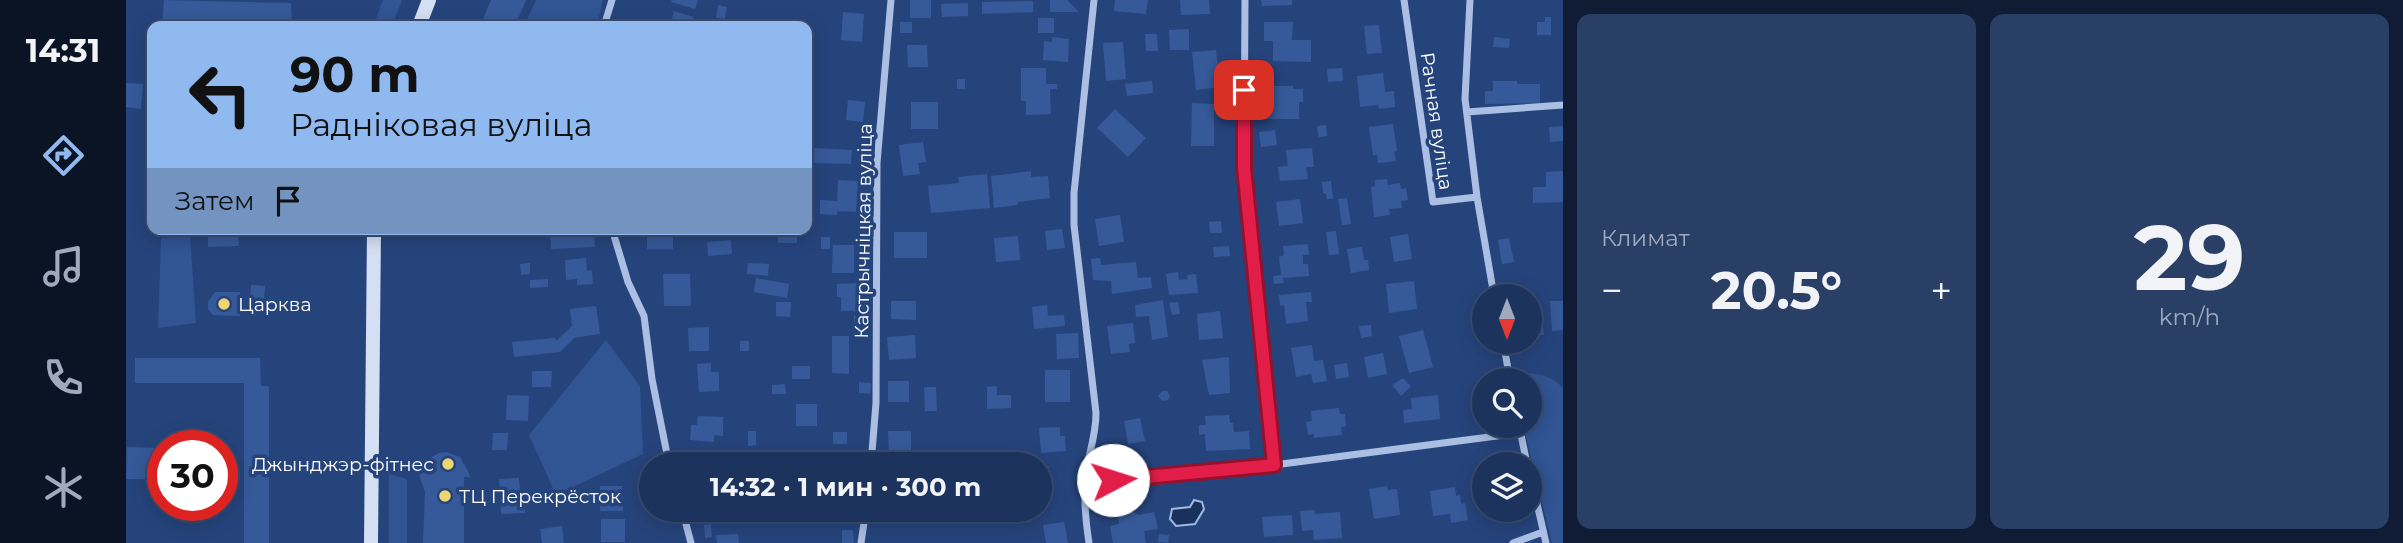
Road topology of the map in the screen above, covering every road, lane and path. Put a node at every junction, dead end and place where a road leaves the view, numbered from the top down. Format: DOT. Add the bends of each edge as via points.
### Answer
graph roads {
  1 [pos="429,0"];
  2 [pos="612,0"];
  3 [pos="891,0"];
  4 [pos="1094,0"];
  5 [pos="1245,0"];
  6 [pos="1404,0"];
  7 [pos="1470,0"];
  8 [pos="421,21"];
  9 [pos="606,21"];
  10 [pos="1563,105"];
  11 [pos="1467,112"];
  12 [pos="1477,197"];
  13 [pos="374,235"];
  14 [pos="614,235"];
  15 [pos="1492,284"];
  16 [pos="1472,436"];
  17 [pos="667,452"];
  18 [pos="872,452"];
  19 [pos="1274,465"];
  20 [pos="1086,483"];
  21 [pos="685,522"];
  22 [pos="864,522"];
  23 [pos="1541,522"];
  24 [pos="1543,532"];
  25 [pos="371,543"];
  26 [pos="691,543"];
  27 [pos="861,543"];
  28 [pos="1089,543"];
  29 [pos="1513,543"];
  30 [pos="1546,543"];
  1 -- 8 [label="main road"];
  2 -- 9 [label="street"];
  3 -- 18 [label="street, Кастрычніцкая вуліца" via="877,163"];
  4 -- 20 [label="street" via="1074,178 1074,225 1096,413"];
  5 -- 19 [label="street" via="1244,167"];
  6 -- 12 [label="street, Рачная вуліца" via="1433,202"];
  7 -- 11 [label="street, Рачная вуліца" via="1464,75"];
  10 -- 11 [label="street"];
  11 -- 12 [label="street, Рачная вуліца"];
  12 -- 15 [label="street, Рачная вуліца"];
  13 -- 25 [label="main road"];
  14 -- 17 [label="street" via="644,316"];
  16 -- 19 [label="street"];
  19 -- 20 [label="street"];
  20 -- 28 [label="street"];
  21 -- 26 [label="street"];
  22 -- 27 [label="street"];
  23 -- 24 [label="street"];
  24 -- 29 [label="street"];
  24 -- 30 [label="street"];
}
